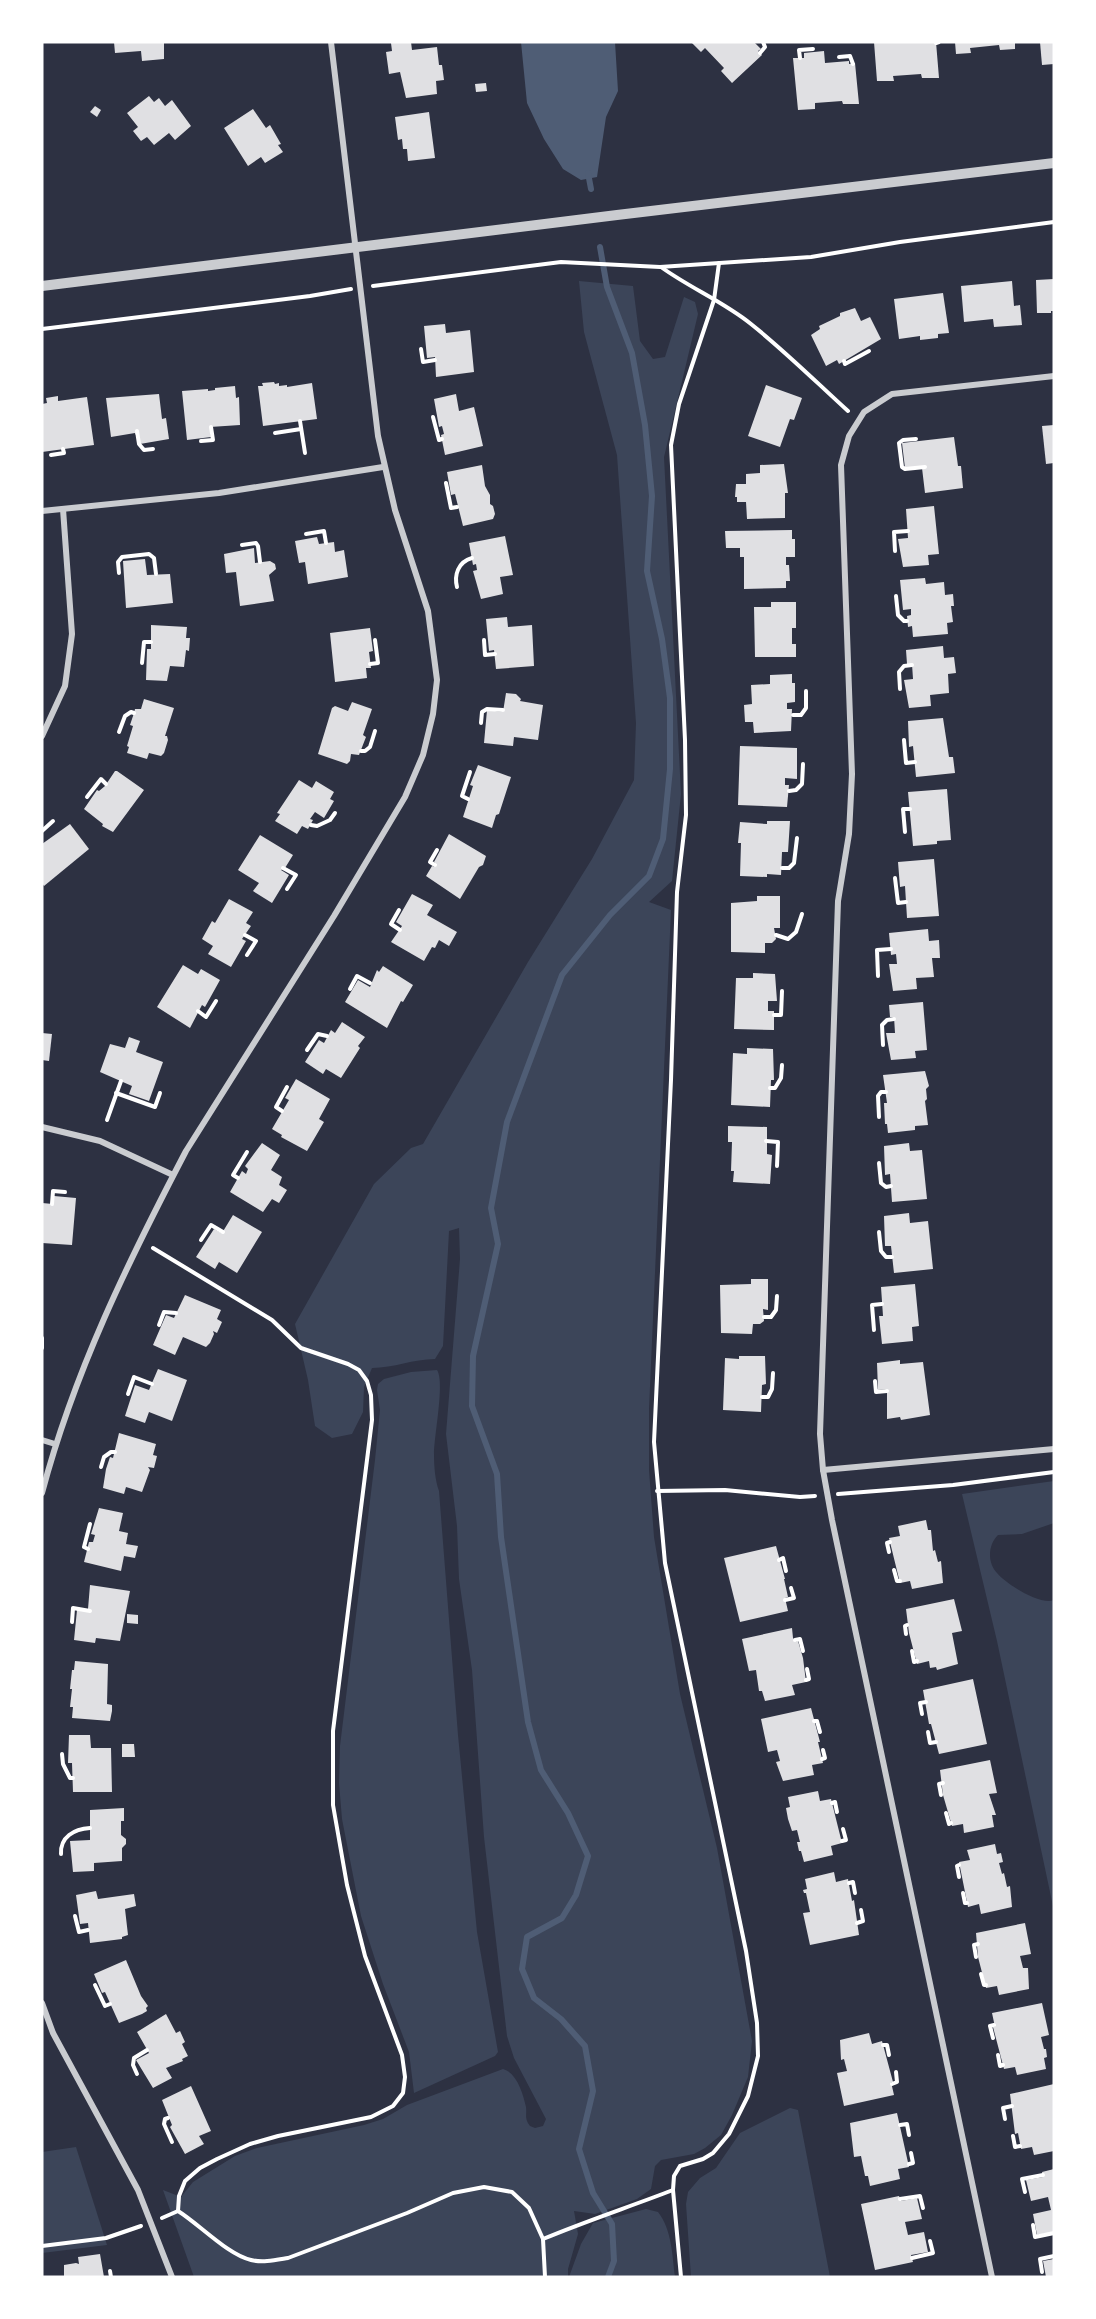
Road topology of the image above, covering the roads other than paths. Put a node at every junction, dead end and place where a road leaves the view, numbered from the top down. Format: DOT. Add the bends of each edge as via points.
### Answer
graph roads {
  1 [pos="331,42"];
  2 [pos="1054,163"];
  3 [pos="356,248"];
  4 [pos="42,286"];
  5 [pos="1054,376"];
  6 [pos="384,467"];
  7 [pos="63,509"];
  8 [pos="42,511"];
  9 [pos="42,736"];
  10 [pos="42,1127"];
  11 [pos="173,1175"];
  12 [pos="42,1440"];
  13 [pos="55,1444"];
  14 [pos="1054,1449"];
  15 [pos="823,1470"];
  16 [pos="42,1493"];
  17 [pos="42,2003"];
  18 [pos="43,2011"];
  19 [pos="172,2277"];
  20 [pos="992,2277"];
  1 -- 3 [label="street"];
  2 -- 3 [label="street"];
  3 -- 4 [label="street"];
  3 -- 6 [label="street"];
  5 -- 15 [label="street" via="892,394 864,412 849,436 841,465 852,774 849,834 837,908 820,1434"];
  6 -- 7 [label="street" via="219,494"];
  6 -- 11 [label="street" via="434,643 437,680 423,755 390,823"];
  7 -- 8 [label="street"];
  7 -- 9 [label="street" via="72,634 64,686"];
  10 -- 11 [label="street" via="100,1141"];
  11 -- 13 [label="street" via="109,1303"];
  12 -- 13 [label="street"];
  13 -- 16 [label="street"];
  14 -- 15 [label="street"];
  15 -- 20 [label="street"];
  17 -- 18 [label="street"];
  18 -- 19 [label="street" via="138,2190"];
}
